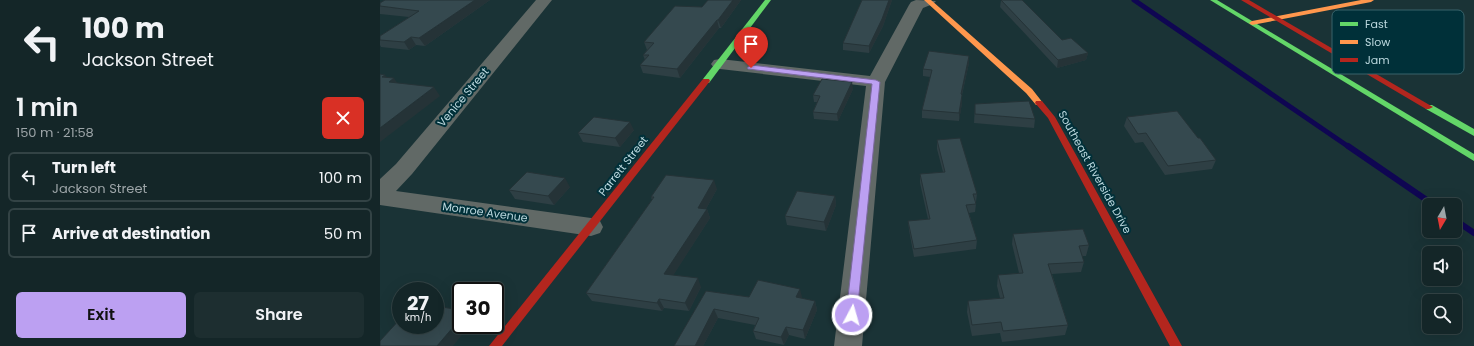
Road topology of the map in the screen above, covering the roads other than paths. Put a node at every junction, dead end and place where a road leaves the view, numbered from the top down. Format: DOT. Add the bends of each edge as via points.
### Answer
graph roads {
  1 [pos="544,0"];
  2 [pos="768,0"];
  3 [pos="1213,0"];
  4 [pos="1244,0"];
  5 [pos="1371,0"];
  6 [pos="928,1"];
  7 [pos="1276,19"];
  8 [pos="1252,23"];
  9 [pos="1332,51"];
  10 [pos="720,64"];
  11 [pos="1332,72"];
  12 [pos="1336,74"];
  13 [pos="1372,74"];
  14 [pos="876,82"];
  15 [pos="1474,133"];
  16 [pos="1474,158"];
  17 [pos="380,193"];
  18 [pos="380,197"];
  19 [pos="591,227"];
  20 [pos="495,346"];
  21 [pos="848,346"];
  22 [pos="1176,346"];
  1 -- 17 [label="street, Venice Street" via="404,169"];
  2 -- 10 [label="main road, Parrett Street"];
  3 -- 8 [label="main road"];
  4 -- 7 [label="main road"];
  5 -- 7 [label="main road"];
  6 -- 14 [label="street" via="917,5"];
  6 -- 22 [label="main road, Southeast Riverside Drive" via="1029,91 1051,117"];
  7 -- 8 [label="main road"];
  7 -- 9 [label="main road"];
  8 -- 11 [label="main road"];
  10 -- 14 [label="street"];
  10 -- 19 [label="main road, Parrett Street"];
  12 -- 16 [label="main road"];
  13 -- 15 [label="main road"];
  14 -- 21 [label="street"];
  18 -- 19 [label="street, Monroe Avenue"];
  19 -- 20 [label="main road, Parrett Street"];
}
